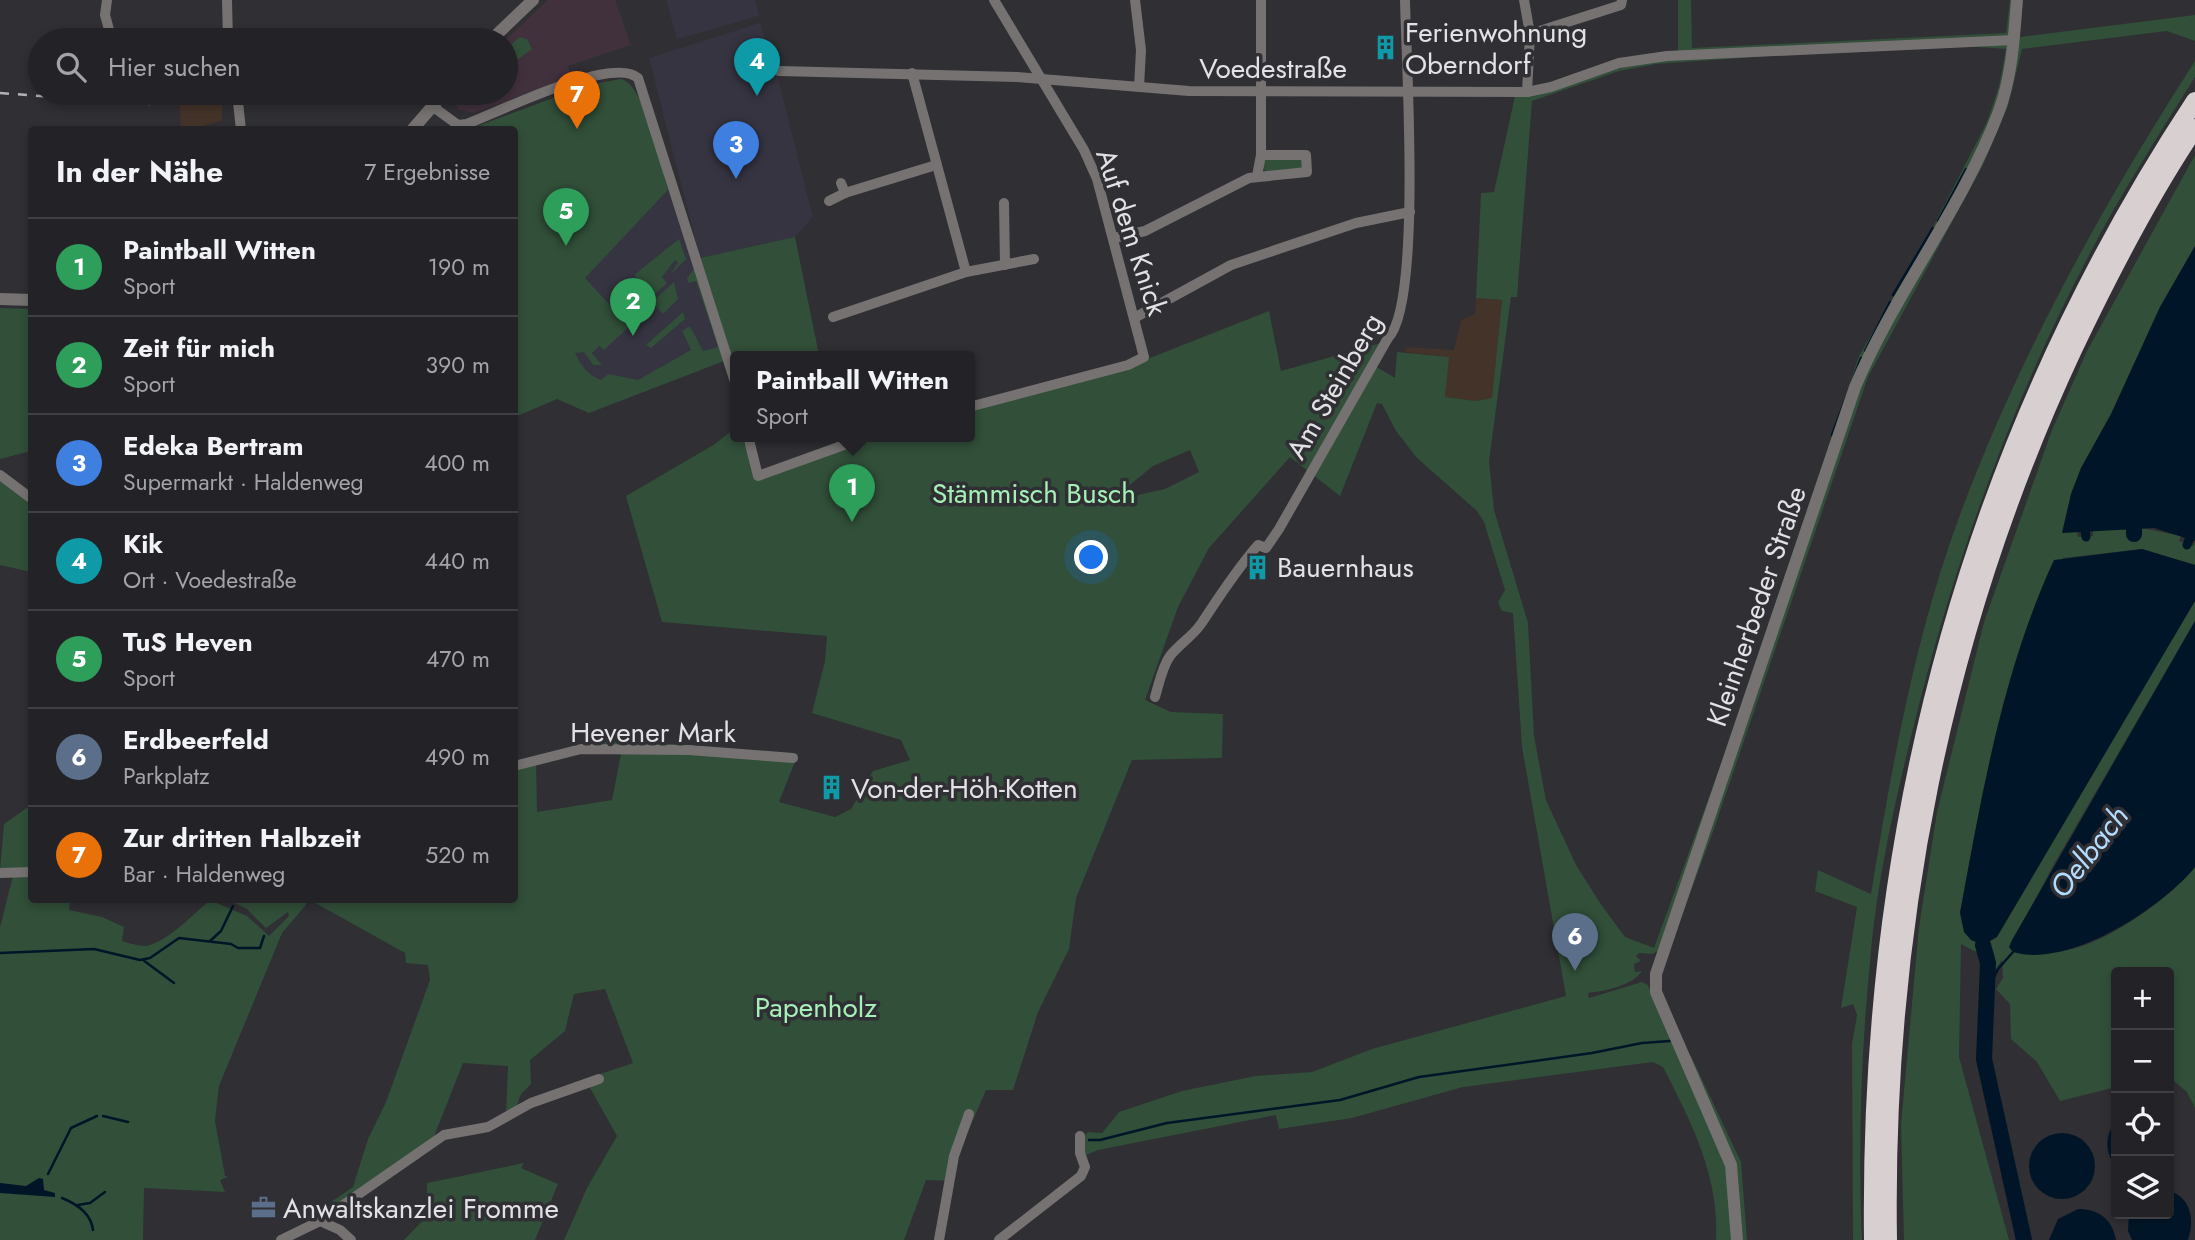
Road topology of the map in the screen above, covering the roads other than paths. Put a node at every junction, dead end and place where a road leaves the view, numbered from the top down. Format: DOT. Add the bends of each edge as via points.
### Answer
graph roads {
  1 [pos="107,0"];
  2 [pos="227,0"];
  3 [pos="533,0"];
  4 [pos="994,0"];
  5 [pos="1135,0"];
  6 [pos="1261,0"];
  7 [pos="1405,0"];
  8 [pos="1524,0"];
  9 [pos="1622,0"];
  10 [pos="2017,0"];
  11 [pos="109,28"];
  12 [pos="228,28"];
  13 [pos="504,28"];
  14 [pos="1530,34"];
  15 [pos="2014,40"];
  16 [pos="779,71"];
  17 [pos="912,74"];
  18 [pos="1043,79"];
  19 [pos="1139,87"];
  20 [pos="1259,91"];
  21 [pos="1406,91"];
  22 [pos="1527,92"];
  23 [pos="2195,101"];
  24 [pos="518,103"];
  25 [pos="238,105"];
  26 [pos="514,105"];
  27 [pos="432,106"];
  28 [pos="241,126"];
  29 [pos="415,126"];
  30 [pos="2195,128"];
  31 [pos="1261,155"];
  32 [pos="936,164"];
  33 [pos="1256,176"];
  34 [pos="829,201"];
  35 [pos="1004,203"];
  36 [pos="1410,212"];
  37 [pos="1114,238"];
  38 [pos="1034,258"];
  39 [pos="1004,265"];
  40 [pos="966,272"];
  41 [pos="0,299"];
  42 [pos="28,300"];
  43 [pos="833,317"];
  44 [pos="1136,317"];
  45 [pos="730,366"];
  46 [pos="975,405"];
  47 [pos="750,442"];
  48 [pos="852,442"];
  49 [pos="0,475"];
  50 [pos="28,496"];
  51 [pos="1155,697"];
  52 [pos="793,758"];
  53 [pos="518,765"];
  54 [pos="28,872"];
  55 [pos="0,873"];
  56 [pos="599,1079"];
  57 [pos="969,1114"];
  58 [pos="1080,1136"];
  59 [pos="320,1221"];
  60 [pos="281,1240"];
  61 [pos="351,1240"];
  62 [pos="939,1240"];
  63 [pos="999,1240"];
  64 [pos="1737,1240"];
  65 [pos="1874,1240"];
  66 [pos="1888,1240"];
  1 -- 11 [label="street"];
  2 -- 12 [label="street"];
  3 -- 13 [label="street"];
  4 -- 18 [label="street, Auf dem Knick"];
  5 -- 19 [label="street" via="1141,50"];
  6 -- 20 [label="street"];
  7 -- 21 [label="street, Am Steinberg"];
  8 -- 14 [label="street"];
  9 -- 14 [label="street" via="1621,5"];
  10 -- 15 [label="street, Kleinherbeder Straße"];
  14 -- 22 [label="street"];
  15 -- 22 [label="street, Voedestraße" via="1667,56 1619,64"];
  15 -- 64 [label="street, Kleinherbeder Straße" via="2007,84 1990,130 1855,387 1656,974 1656,992 1731,1165"];
  16 -- 17 [label="street, Voedestraße"];
  17 -- 18 [label="street, Voedestraße"];
  17 -- 32 [label="street"];
  18 -- 19 [label="street, Voedestraße"];
  18 -- 37 [label="street, Auf dem Knick" via="1088,158"];
  19 -- 20 [label="street, Voedestraße"];
  20 -- 21 [label="street, Voedestraße"];
  20 -- 31 [label="street"];
  21 -- 22 [label="street, Voedestraße"];
  21 -- 36 [label="street, Am Steinberg"];
  23 -- 65 [label="highway" via="2121,222 2054,354 1982,532 1948,639 1915,774 1891,914 1875,1077"];
  24 -- 45 [label="street" via="560,86 619,71 638,78"];
  25 -- 28 [label="street"];
  26 -- 27 [label="street" via="458,125"];
  27 -- 29 [label="street"];
  30 -- 66 [label="highway" via="2129,237 2057,385 2008,505 1958,660 1917,837 1905,918 1892,1052"];
  31 -- 33 [label="street"];
  31 -- 33 [label="street" via="1307,155 1307,172"];
  32 -- 34 [label="street" via="843,188"];
  32 -- 40 [label="street"];
  33 -- 37 [label="street" via="1145,231"];
  35 -- 39 [label="street"];
  36 -- 44 [label="street" via="1356,223 1231,265"];
  36 -- 51 [label="street, Am Steinberg" via="1402,313 1396,330 1279,529 1266,548 1258,545 1250,554 1193,636 1169,658"];
  37 -- 44 [label="street, Auf dem Knick"];
  38 -- 39 [label="street"];
  39 -- 40 [label="street"];
  40 -- 43 [label="street"];
  41 -- 42 [label="street"];
  44 -- 46 [label="street, Auf dem Knick" via="1144,356 1128,365"];
  47 -- 48 [label="street" via="758,476"];
  49 -- 50 [label="street"];
  52 -- 53 [label="street, Hevener Mark" via="689,750 581,749"];
  54 -- 55 [label="street"];
  56 -- 59 [label="street" via="531,1103 488,1127 444,1135"];
  57 -- 62 [label="street" via="954,1156"];
  58 -- 63 [label="street" via="1083,1173"];
  59 -- 60 [label="street"];
  59 -- 61 [label="street"];
}
